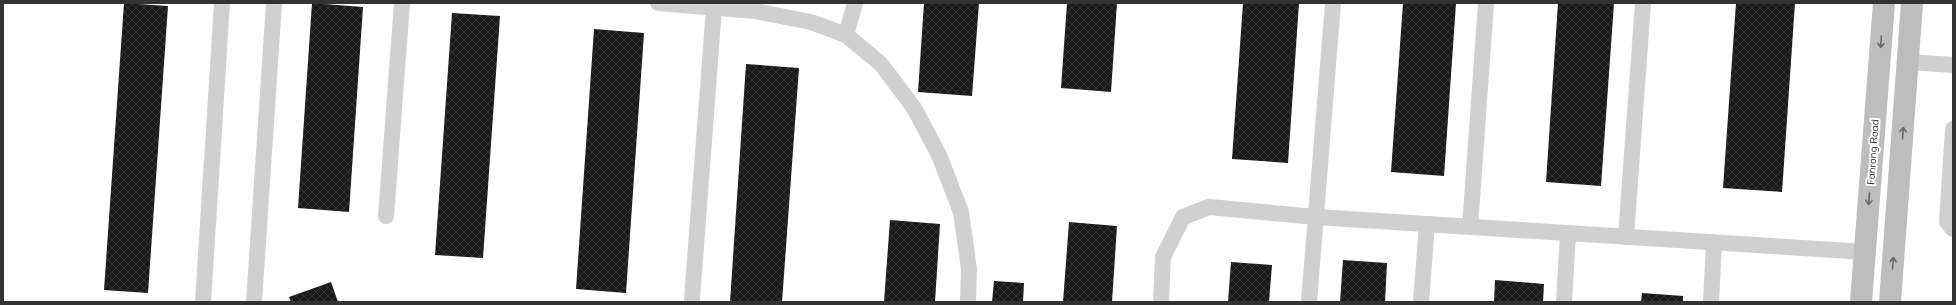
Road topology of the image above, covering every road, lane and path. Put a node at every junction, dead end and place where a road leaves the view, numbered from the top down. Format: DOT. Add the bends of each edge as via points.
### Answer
graph roads {
  1 [pos="222,3"];
  2 [pos="274,3"];
  3 [pos="402,3"];
  4 [pos="658,3"];
  5 [pos="855,3"];
  6 [pos="1333,3"];
  7 [pos="1486,3"];
  8 [pos="1643,3"];
  9 [pos="1884,3"];
  10 [pos="1912,3"];
  11 [pos="714,8"];
  12 [pos="846,35"];
  13 [pos="1908,62"];
  14 [pos="1953,65"];
  15 [pos="1953,129"];
  16 [pos="386,216"];
  17 [pos="1316,217"];
  18 [pos="1427,224"];
  19 [pos="1470,227"];
  20 [pos="1953,229"];
  21 [pos="1568,233"];
  22 [pos="1626,237"];
  23 [pos="1714,242"];
  24 [pos="1865,252"];
  25 [pos="692,299"];
  26 [pos="203,302"];
  27 [pos="254,302"];
  28 [pos="968,302"];
  29 [pos="1161,302"];
  30 [pos="1309,302"];
  31 [pos="1421,302"];
  32 [pos="1564,302"];
  33 [pos="1711,302"];
  34 [pos="1861,302"];
  35 [pos="1890,302"];
  1 -- 26 [label="lane"];
  2 -- 27 [label="lane"];
  3 -- 16 [label="lane"];
  4 -- 11 [label="lane"];
  5 -- 12 [label="lane"];
  6 -- 17 [label="lane"];
  7 -- 19 [label="lane"];
  8 -- 22 [label="lane"];
  9 -- 24 [label="main road, Fanrong Road, one-way"];
  10 -- 13 [label="main road"];
  11 -- 12 [label="lane" via="755,11 811,22"];
  11 -- 25 [label="lane"];
  12 -- 28 [label="lane" via="881,64 914,108 939,155 961,212 969,269"];
  13 -- 14 [label="lane"];
  35 -- 13 [label="main road, one-way"];
  15 -- 20 [label="lane" via="1946,222"];
  17 -- 18 [label="lane"];
  17 -- 29 [label="lane" via="1209,207 1183,217 1163,257"];
  17 -- 30 [label="lane"];
  18 -- 19 [label="lane"];
  18 -- 31 [label="lane"];
  19 -- 21 [label="lane"];
  21 -- 22 [label="lane"];
  21 -- 32 [label="lane"];
  22 -- 23 [label="lane"];
  23 -- 24 [label="lane"];
  23 -- 33 [label="lane"];
  24 -- 34 [label="main road, Fanrong Road"];
}
